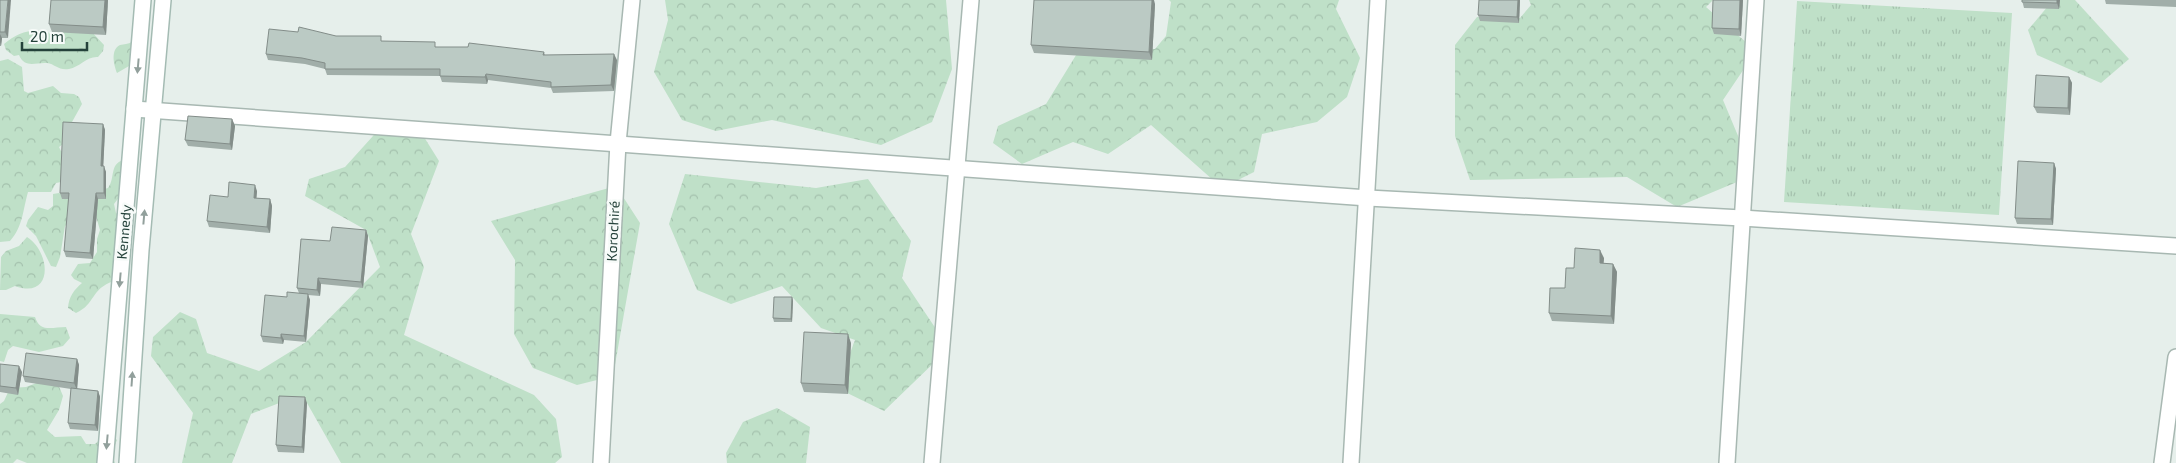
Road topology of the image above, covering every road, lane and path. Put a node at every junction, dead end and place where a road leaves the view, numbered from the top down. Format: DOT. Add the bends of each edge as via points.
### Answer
graph roads {
  1 [pos="143,0"];
  2 [pos="163,0"];
  3 [pos="632,0"];
  4 [pos="971,0"];
  5 [pos="1378,0"];
  6 [pos="1756,0"];
  7 [pos="134,109"];
  8 [pos="154,111"];
  9 [pos="618,143"];
  10 [pos="958,168"];
  11 [pos="1368,198"];
  12 [pos="1742,218"];
  13 [pos="2176,246"];
  14 [pos="2176,357"];
  15 [pos="106,463"];
  16 [pos="126,463"];
  17 [pos="601,463"];
  18 [pos="932,463"];
  19 [pos="1351,463"];
  20 [pos="1727,463"];
  21 [pos="2162,463"];
  1 -- 7 [label="street, Kennedy, one-way"];
  2 -- 8 [label="street, Kennedy"];
  3 -- 9 [label="street, Korochiré"];
  4 -- 10 [label="street"];
  5 -- 11 [label="street"];
  6 -- 12 [label="street"];
  7 -- 8 [label="street"];
  7 -- 15 [label="street, Kennedy, one-way"];
  8 -- 9 [label="street"];
  16 -- 8 [label="street, Kennedy, one-way"];
  9 -- 10 [label="street"];
  9 -- 17 [label="street, Korochiré"];
  10 -- 11 [label="street"];
  10 -- 18 [label="street"];
  11 -- 12 [label="street"];
  11 -- 19 [label="street"];
  12 -- 13 [label="street"];
  12 -- 20 [label="street"];
  14 -- 21 [label="street"];
}
